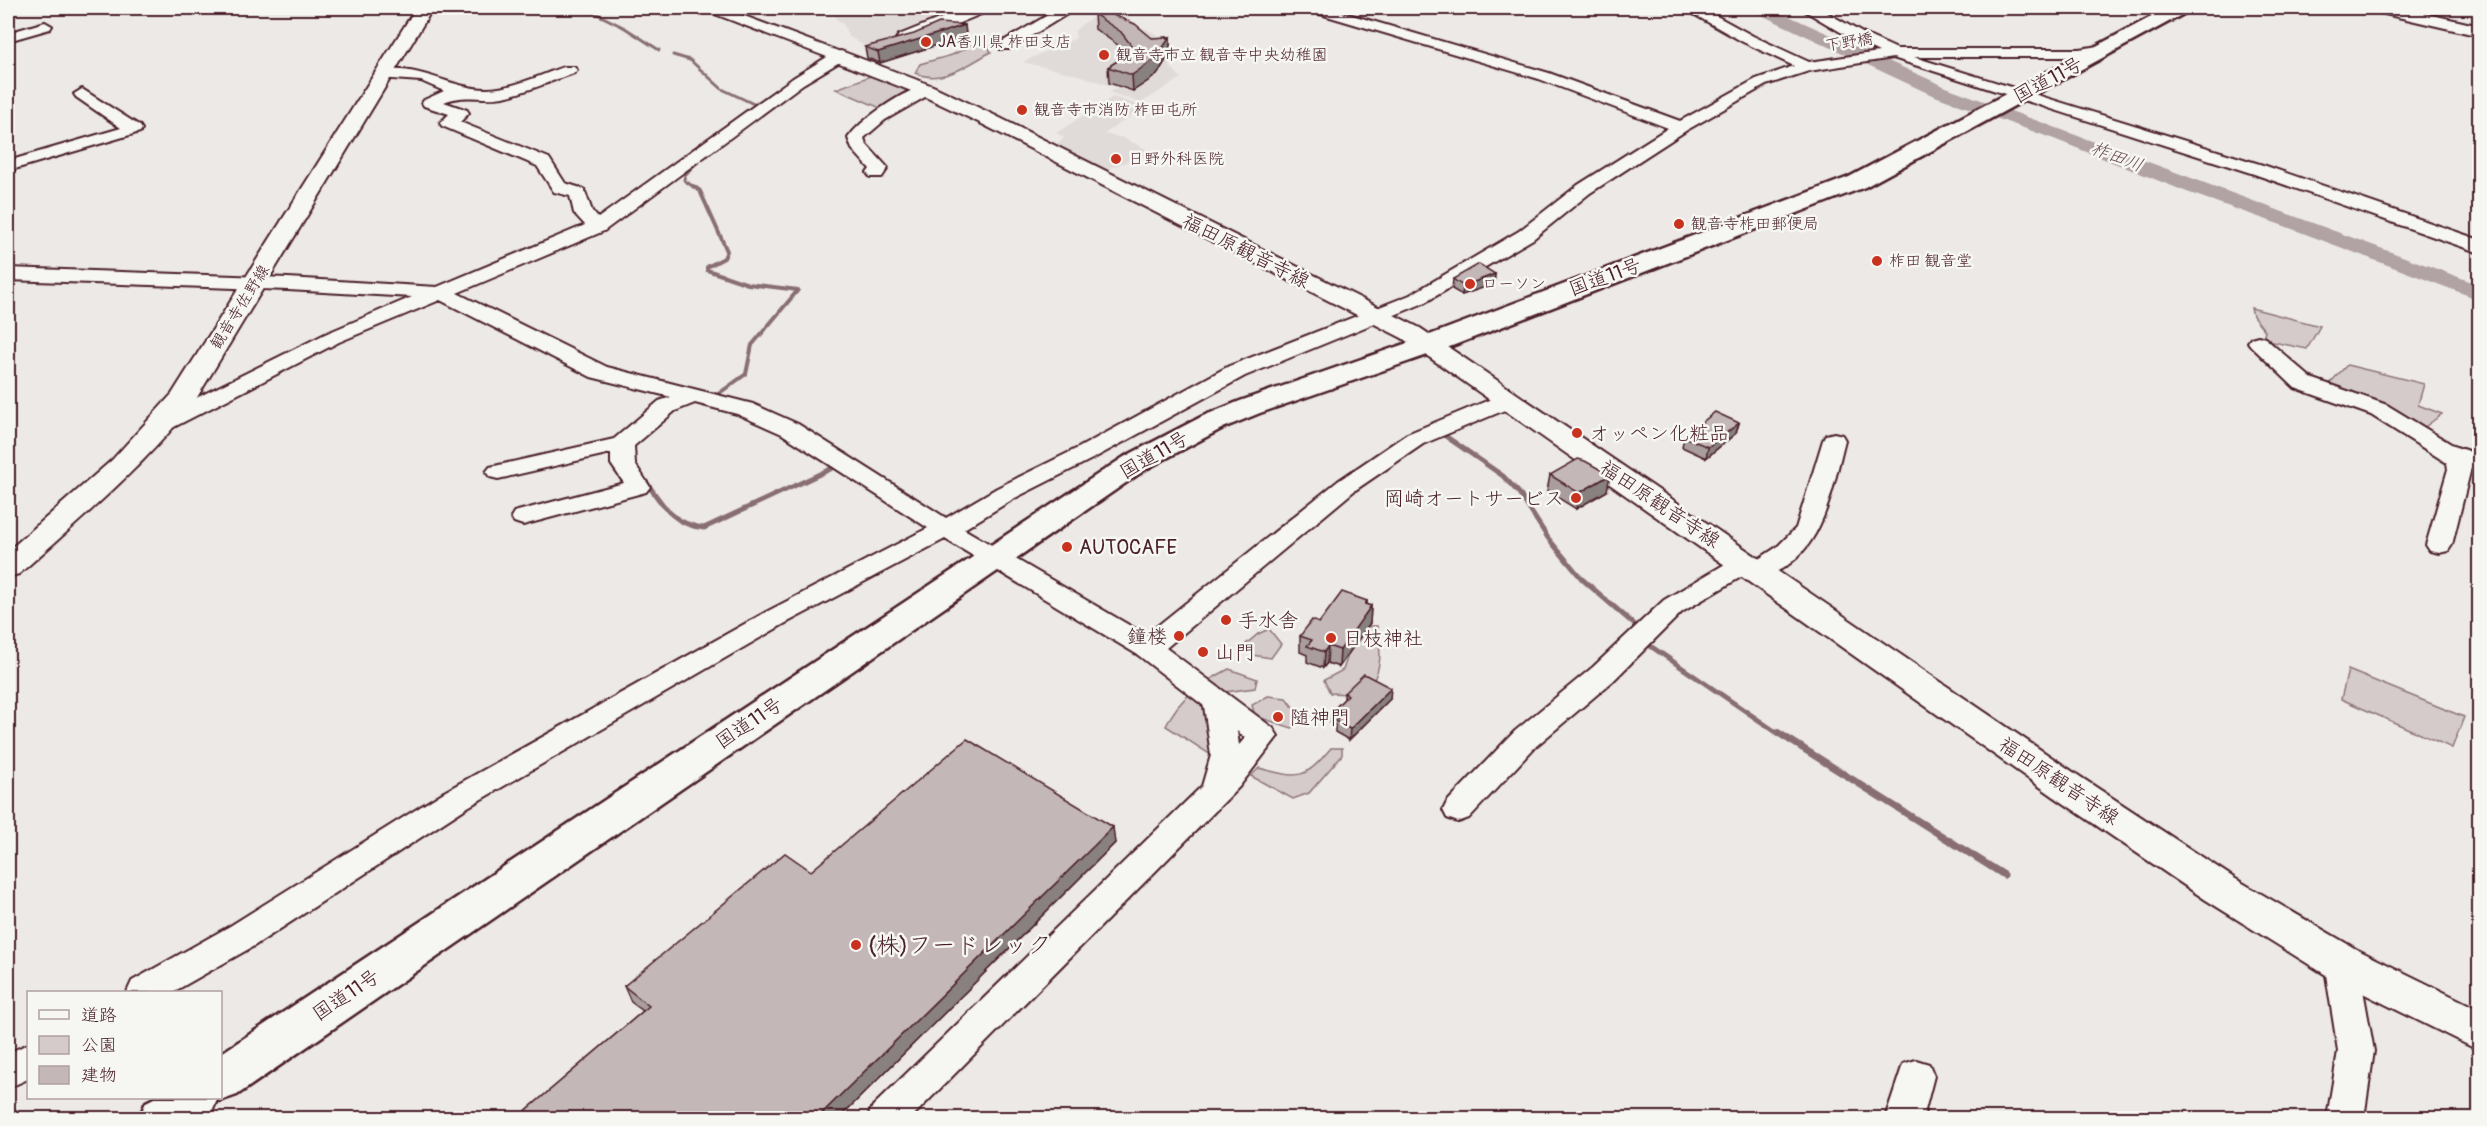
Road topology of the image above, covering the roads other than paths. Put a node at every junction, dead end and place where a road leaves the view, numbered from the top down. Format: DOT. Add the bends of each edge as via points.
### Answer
graph roads {
  1 [pos="424,8"];
  2 [pos="712,8"];
  3 [pos="980,8"];
  4 [pos="1054,8"];
  5 [pos="1315,8"];
  6 [pos="1693,8"];
  7 [pos="1810,8"];
  8 [pos="2181,8"];
  9 [pos="2382,8"];
  10 [pos="45,26"];
  11 [pos="2480,31"];
  12 [pos="8,37"];
  13 [pos="1005,46"];
  14 [pos="2105,49"];
  15 [pos="1897,53"];
  16 [pos="840,57"];
  17 [pos="1807,67"];
  18 [pos="569,70"];
  19 [pos="383,75"];
  20 [pos="926,90"];
  21 [pos="457,91"];
  22 [pos="82,94"];
  23 [pos="2019,95"];
  24 [pos="1681,127"];
  25 [pos="8,166"];
  26 [pos="876,173"];
  27 [pos="597,227"];
  28 [pos="2480,247"];
  29 [pos="8,274"];
  30 [pos="255,283"];
  31 [pos="441,293"];
  32 [pos="1380,316"];
  33 [pos="2258,342"];
  34 [pos="1429,345"];
  35 [pos="693,396"];
  36 [pos="1509,400"];
  37 [pos="164,423"];
  38 [pos="1834,440"];
  39 [pos="622,444"];
  40 [pos="2448,452"];
  41 [pos="2480,463"];
  42 [pos="498,472"];
  43 [pos="523,517"];
  44 [pos="946,529"];
  45 [pos="2439,545"];
  46 [pos="994,558"];
  47 [pos="8,567"];
  48 [pos="1751,567"];
  49 [pos="1148,648"];
  50 [pos="1458,810"];
  51 [pos="2342,962"];
  52 [pos="147,991"];
  53 [pos="2480,1032"];
  54 [pos="27,1061"];
  55 [pos="8,1072"];
  56 [pos="1916,1076"];
  57 [pos="222,1079"];
  58 [pos="193,1099"];
  59 [pos="163,1119"];
  60 [pos="886,1119"];
  61 [pos="1903,1119"];
  62 [pos="2346,1119"];
  1 -- 19 [label="main road, 観音寺佐野線"];
  2 -- 16 [label="street"];
  3 -- 16 [label="main road" via="934,29"];
  4 -- 13 [label="street" via="1065,11"];
  5 -- 24 [label="street" via="1544,76"];
  6 -- 17 [label="street"];
  7 -- 15 [label="street" via="1859,37"];
  8 -- 14 [label="highway, 国道11号"];
  9 -- 11 [label="main road"];
  10 -- 12 [label="street"];
  14 -- 15 [label="street" via="2079,53"];
  14 -- 23 [label="highway, 国道11号"];
  15 -- 17 [label="street, 下野橋"];
  15 -- 23 [label="street"];
  16 -- 20 [label="main road, 福田原観音寺線"];
  16 -- 27 [label="street" via="798,81"];
  17 -- 24 [label="street, 下野橋" via="1761,82"];
  18 -- 21 [label="street" via="503,92"];
  19 -- 21 [label="street" via="423,77"];
  19 -- 30 [label="main road, 観音寺佐野線"];
  20 -- 26 [label="street" via="876,118 856,138 879,168"];
  20 -- 32 [label="main road, 福田原観音寺線"];
  21 -- 27 [label="street" via="430,103 461,113 448,123 543,162 560,188 578,193 583,213"];
  22 -- 25 [label="street" via="134,129"];
  23 -- 28 [label="street" via="2260,170"];
  23 -- 34 [label="highway, 国道11号" via="1857,182"];
  24 -- 32 [label="street, 下野橋" via="1584,189 1526,235"];
  27 -- 31 [label="street"];
  29 -- 30 [label="street"];
  30 -- 31 [label="street"];
  30 -- 37 [label="main road, 観音寺佐野線"];
  31 -- 35 [label="street" via="599,372"];
  31 -- 37 [label="street" via="332,338"];
  32 -- 34 [label="main road, 福田原観音寺線"];
  32 -- 44 [label="street, 下野橋" via="1237,371 1006,493"];
  33 -- 40 [label="street" via="2303,383 2379,410"];
  34 -- 36 [label="main road, 福田原観音寺線"];
  34 -- 46 [label="highway, 国道11号" via="1214,422 1135,463"];
  35 -- 39 [label="street" via="667,406"];
  35 -- 44 [label="street" via="745,409 790,429"];
  36 -- 48 [label="main road, 福田原観音寺線"];
  36 -- 49 [label="street" via="1415,438 1346,486"];
  37 -- 47 [label="main road, 観音寺佐野線"];
  38 -- 48 [label="street" via="1809,528 1801,541 1774,562"];
  39 -- 42 [label="street"];
  39 -- 43 [label="street" via="623,464 638,487"];
  40 -- 41 [label="street"];
  40 -- 45 [label="street" via="2460,469"];
  44 -- 46 [label="street"];
  44 -- 52 [label="street, 下野橋" via="775,618 456,800 242,936"];
  46 -- 49 [label="street"];
  46 -- 57 [label="highway, 国道11号"];
  48 -- 50 [label="street" via="1673,606 1603,674 1525,739"];
  48 -- 51 [label="main road, 福田原観音寺線" via="2116,820 2220,889"];
  49 -- 60 [label="street" via="1263,736 1228,779"];
  51 -- 53 [label="main road, 福田原観音寺線"];
  51 -- 62 [label="street" via="2356,1051"];
  54 -- 55 [label="street"];
  56 -- 61 [label="street"];
  58 -- 59 [label="highway"];
}
